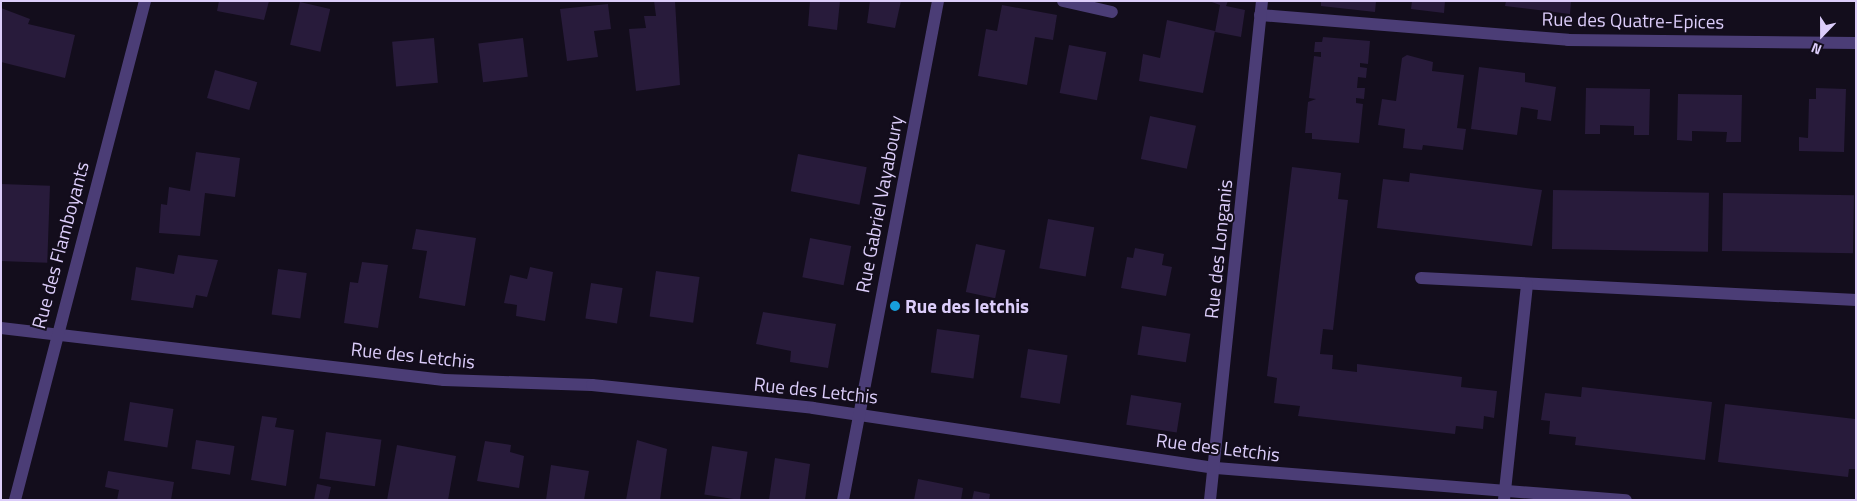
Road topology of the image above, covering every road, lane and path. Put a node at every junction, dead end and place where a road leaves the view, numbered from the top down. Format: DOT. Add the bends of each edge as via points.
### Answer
graph roads {
  1 [pos="145,1"];
  2 [pos="938,1"];
  3 [pos="1063,1"];
  4 [pos="1262,1"];
  5 [pos="1112,12"];
  6 [pos="1260,15"];
  7 [pos="1856,43"];
  8 [pos="1421,278"];
  9 [pos="1527,284"];
  10 [pos="1856,300"];
  11 [pos="1,328"];
  12 [pos="56,332"];
  13 [pos="858,413"];
  14 [pos="1216,468"];
  15 [pos="1504,495"];
  16 [pos="16,500"];
  17 [pos="843,500"];
  18 [pos="1210,500"];
  19 [pos="1626,500"];
  1 -- 12 [label="street, Rue des Flamboyants"];
  2 -- 13 [label="street, Rue Gabriel Vayaboury"];
  3 -- 5 [label="street"];
  4 -- 6 [label="street, Rue des Longanis"];
  6 -- 7 [label="street, Rue des Quatre-Epices" via="1568,40"];
  6 -- 14 [label="street, Rue des Longanis"];
  8 -- 9 [label="street"];
  9 -- 10 [label="street"];
  9 -- 15 [label="street"];
  11 -- 12 [label="street, Rue des Letchis"];
  12 -- 13 [label="street, Rue des Letchis" via="444,380 592,385"];
  12 -- 16 [label="street, Rue des Flamboyants"];
  13 -- 14 [label="street, Rue des Letchis"];
  13 -- 17 [label="street, Rue Gabriel Vayaboury"];
  14 -- 15 [label="street, Rue des Letchis"];
  14 -- 18 [label="street, Rue des Longanis"];
  15 -- 19 [label="street, Rue des Letchis"];
}
